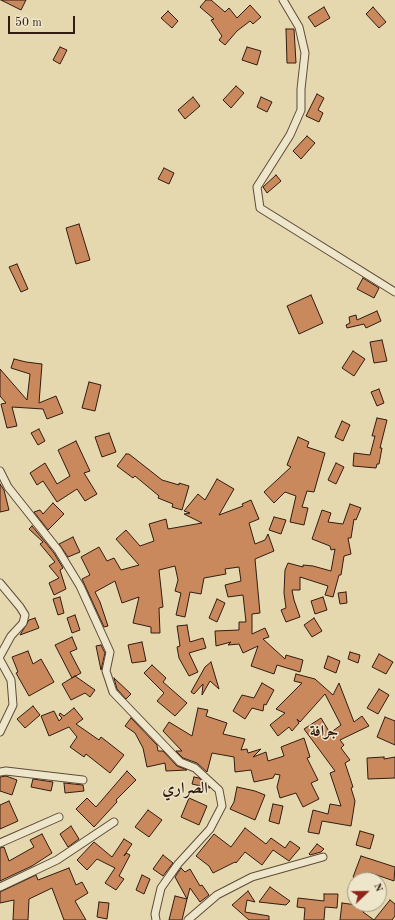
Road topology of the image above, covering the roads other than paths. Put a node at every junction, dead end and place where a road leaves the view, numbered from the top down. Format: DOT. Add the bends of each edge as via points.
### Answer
graph roads {
  1 [pos="283,0"];
  2 [pos="395,292"];
  3 [pos="0,471"];
  4 [pos="0,583"];
  5 [pos="0,656"];
  6 [pos="0,660"];
  7 [pos="0,732"];
  8 [pos="0,772"];
  9 [pos="83,780"];
  10 [pos="59,817"];
  11 [pos="114,822"];
  12 [pos="0,843"];
  13 [pos="323,857"];
  14 [pos="0,888"];
  15 [pos="156,920"];
  16 [pos="188,920"];
  1 -- 2 [label="street" via="299,27 306,53 301,110 290,135 257,187 260,208"];
  3 -- 15 [label="street" via="8,487 58,550 80,586 110,652 106,671 113,692 180,762 195,768 220,790 222,806 210,829 178,864 161,888"];
  4 -- 5 [label="street" via="25,615"];
  6 -- 7 [label="street" via="11,680 12,705"];
  8 -- 9 [label="street"];
  10 -- 12 [label="street"];
  11 -- 14 [label="street" via="57,860"];
  13 -- 16 [label="street" via="252,877 217,895"];
}
